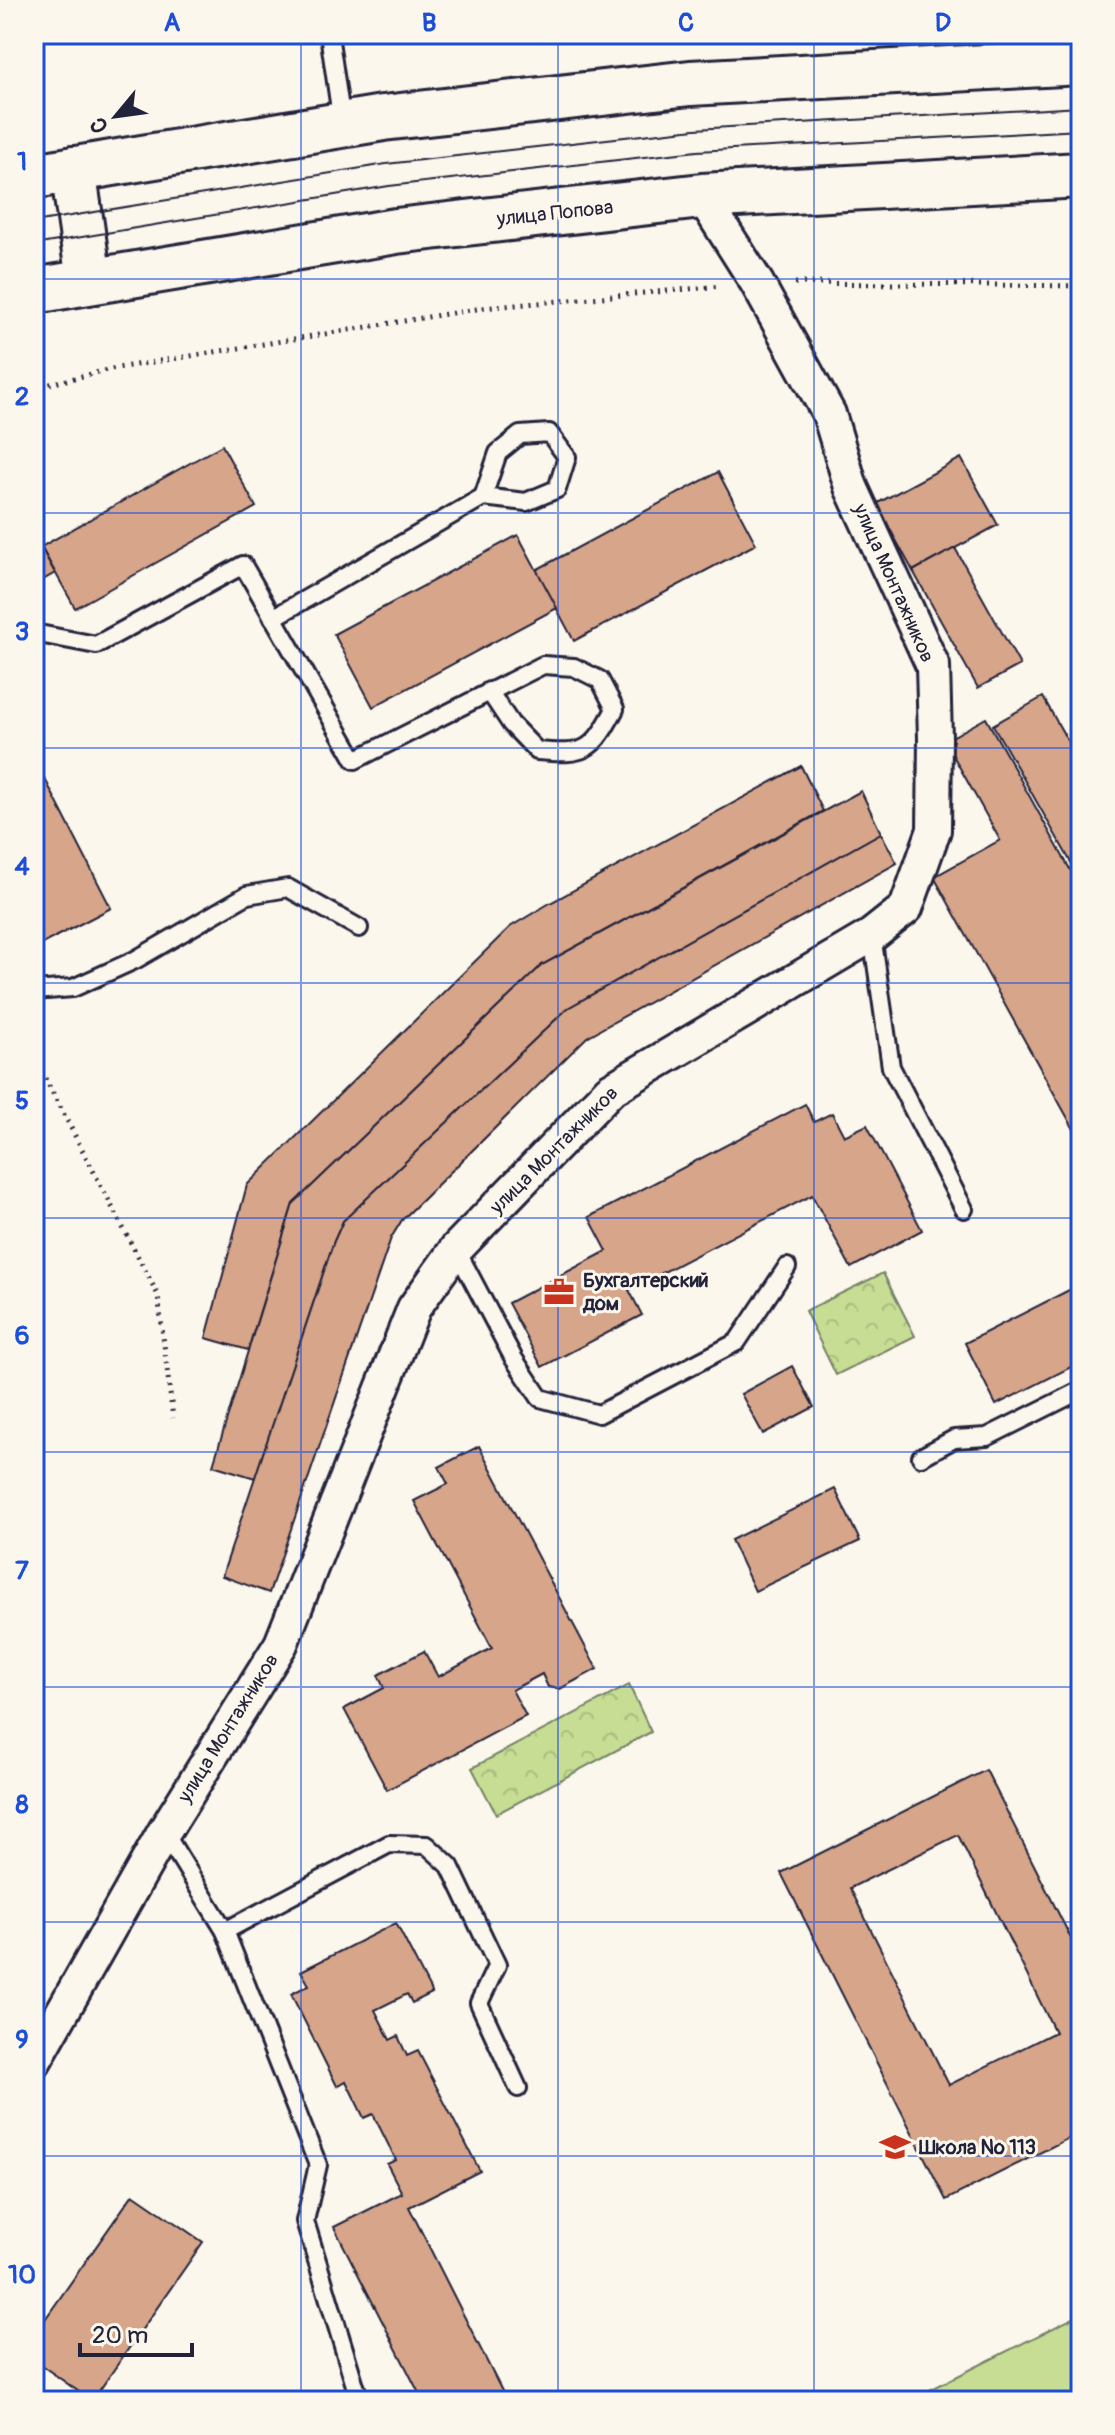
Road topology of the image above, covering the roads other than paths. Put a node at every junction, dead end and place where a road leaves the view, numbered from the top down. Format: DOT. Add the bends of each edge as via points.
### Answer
graph roads {
  1 [pos="329,34"];
  2 [pos="1081,62"];
  3 [pos="342,125"];
  4 [pos="53,172"];
  5 [pos="1081,175"];
  6 [pos="702,196"];
  7 [pos="89,280"];
  8 [pos="34,291"];
  9 [pos="483,497"];
  10 [pos="273,618"];
  11 [pos="34,633"];
  12 [pos="489,691"];
  13 [pos="359,928"];
  14 [pos="872,935"];
  15 [pos="34,991"];
  16 [pos="964,1209"];
  17 [pos="456,1249"];
  18 [pos="787,1267"];
  19 [pos="1081,1390"];
  20 [pos="921,1457"];
  21 [pos="164,1832"];
  22 [pos="225,1931"];
  23 [pos="34,2062"];
  24 [pos="518,2088"];
  25 [pos="357,2401"];
  1 -- 3 [label="lane"];
  2 -- 3 [label="main road" via="690,83"];
  3 -- 4 [label="main road"];
  4 -- 7 [label="main road"];
  5 -- 6 [label="main road, улица Попова"];
  6 -- 7 [label="main road, улица Попова" via="396,231"];
  6 -- 14 [label="street, улица Монтажников" via="829,414 851,487 933,666 934,830 906,908"];
  7 -- 8 [label="main road, улица Попова"];
  9 -- 9 [label="lane" via="526,502 557,489 567,457 549,433 520,435 498,453"];
  9 -- 10 [label="lane"];
  10 -- 11 [label="lane" via="243,565 96,645"];
  10 -- 12 [label="lane" via="355,760"];
  12 -- 12 [label="lane" via="543,665 574,667 600,680 615,709 599,740 572,754 537,751"];
  13 -- 15 [label="lane" via="288,888 247,895 135,960 73,988"];
  14 -- 16 [label="lane" via="891,1067"];
  14 -- 17 [label="street, улица Монтажников" via="610,1090"];
  17 -- 18 [label="lane" via="540,1398 599,1414 737,1342"];
  17 -- 21 [label="street, улица Монтажников" via="414,1308 281,1644"];
  19 -- 20 [label="lane" via="987,1437 954,1439"];
  21 -- 22 [label="lane"];
  21 -- 23 [label="street, улица Монтажников"];
  22 -- 24 [label="lane" via="389,1844 427,1845 450,1866 497,1965 479,2003"];
  22 -- 25 [label="lane" via="318,2165 305,2221"];
}
